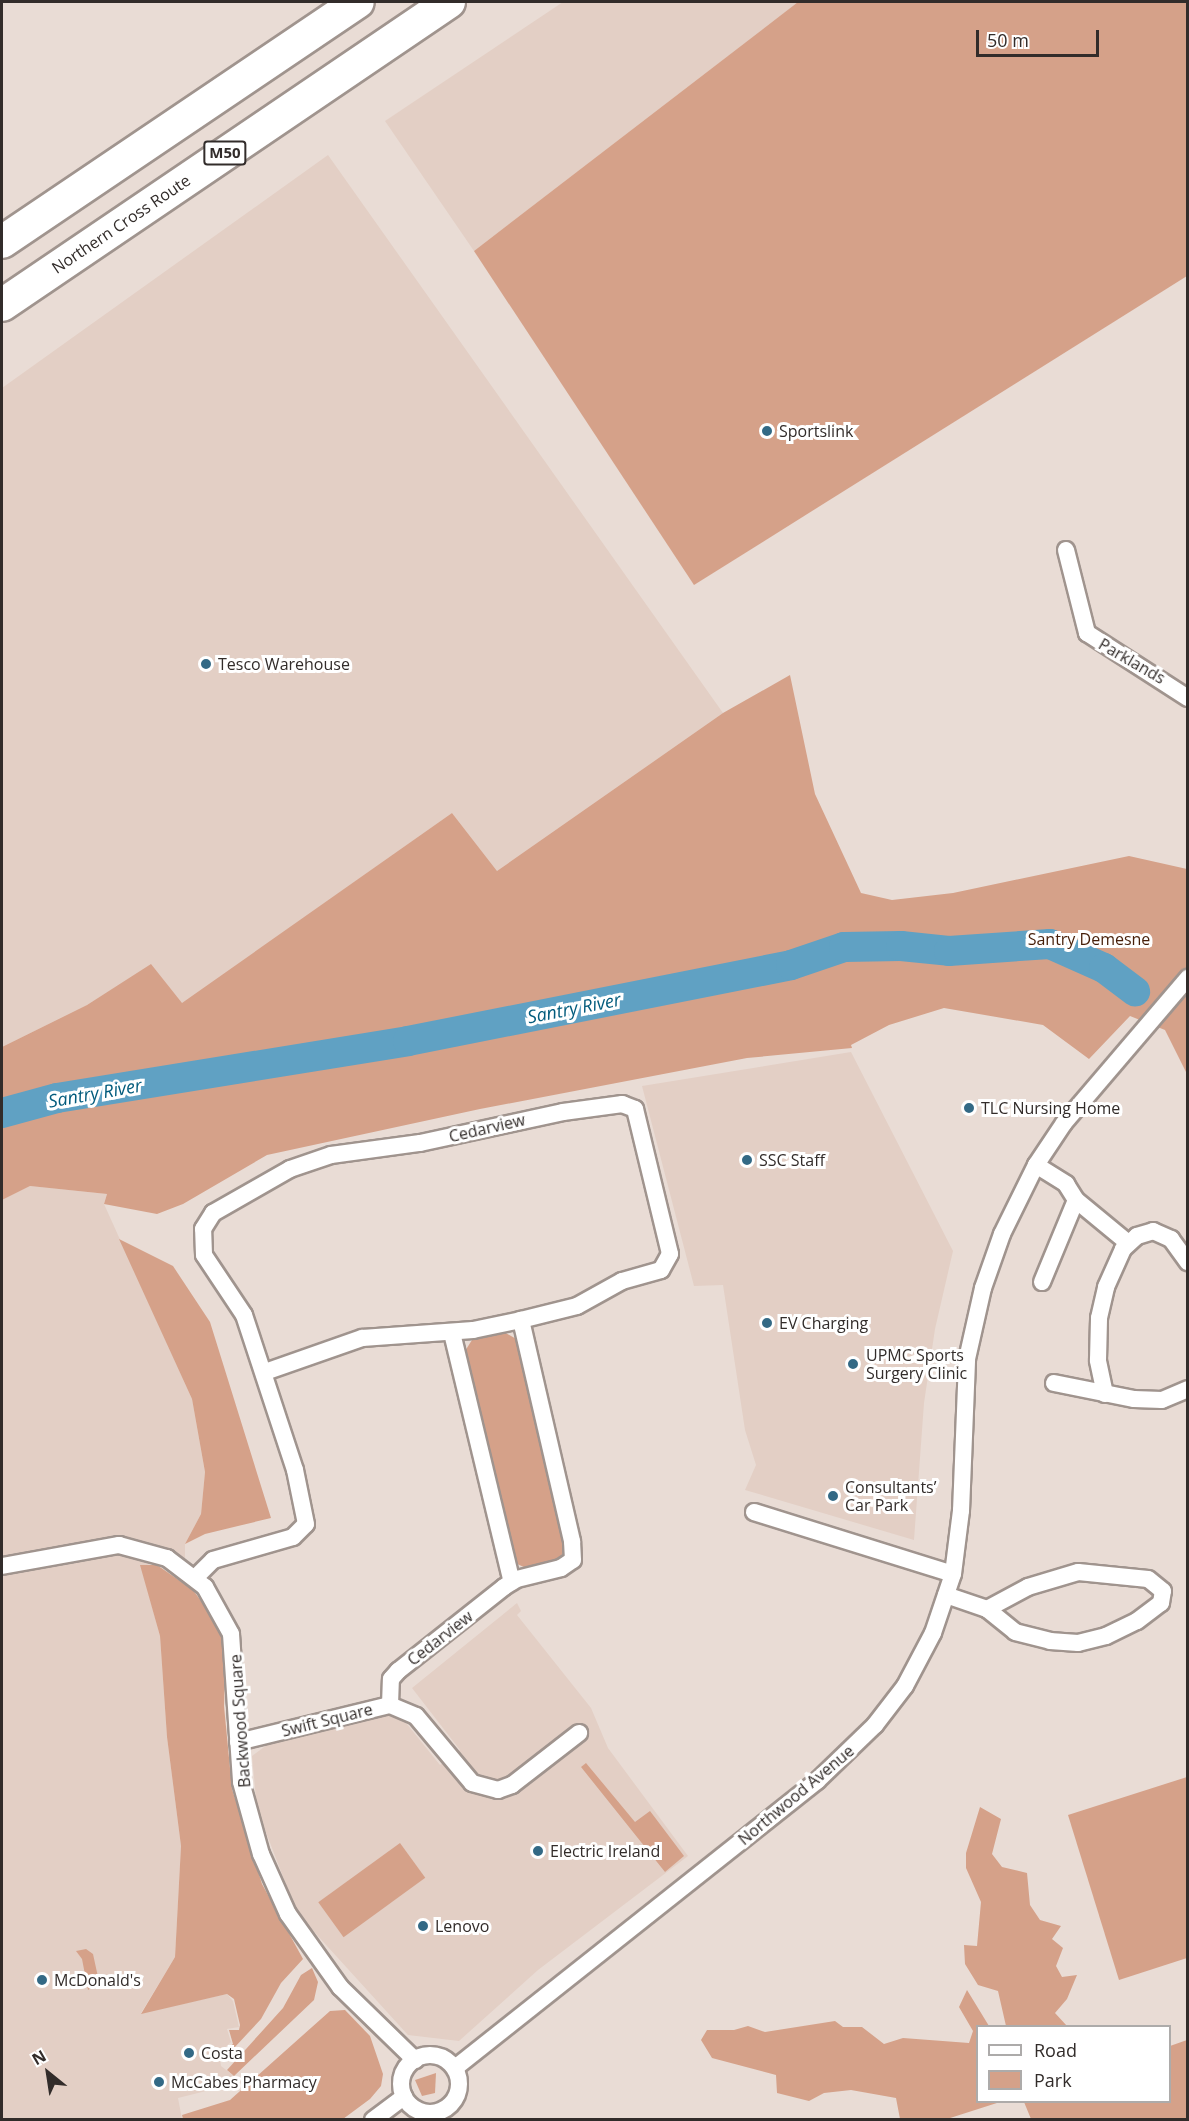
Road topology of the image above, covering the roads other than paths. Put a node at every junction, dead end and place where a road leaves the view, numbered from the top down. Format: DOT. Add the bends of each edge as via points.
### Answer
graph roads {
  1 [pos="358,2"];
  2 [pos="449,2"];
  3 [pos="2,242"];
  4 [pos="2,305"];
  5 [pos="1066,550"];
  6 [pos="1188,698"];
  7 [pos="1188,978"];
  8 [pos="1036,1165"];
  9 [pos="1076,1200"];
  10 [pos="1127,1242"];
  11 [pos="1188,1262"];
  12 [pos="1042,1282"];
  13 [pos="521,1320"];
  14 [pos="452,1333"];
  15 [pos="265,1372"];
  16 [pos="1054,1383"];
  17 [pos="1188,1389"];
  18 [pos="1106,1394"];
  19 [pos="754,1512"];
  20 [pos="2,1566"];
  21 [pos="953,1574"];
  22 [pos="195,1578"];
  23 [pos="512,1582"];
  24 [pos="946,1595"];
  25 [pos="987,1609"];
  26 [pos="390,1705"];
  27 [pos="579,1733"];
  28 [pos="238,1742"];
  29 [pos="415,2060"];
  30 [pos="455,2068"];
  31 [pos="404,2097"];
  32 [pos="447,2114"];
  33 [pos="373,2120"];
  1 -- 3 [label="highway"];
  2 -- 4 [label="highway, Northern Cross Route / M50"];
  5 -- 6 [label="street, Parklands" via="1088,633"];
  7 -- 8 [label="street, Northwood Avenue" via="1083,1099"];
  8 -- 9 [label="street" via="1066,1184"];
  8 -- 21 [label="street, Northwood Avenue" via="999,1243 967,1359 962,1511"];
  9 -- 10 [label="street"];
  9 -- 12 [label="street"];
  10 -- 11 [label="street" via="1152,1231 1163,1233"];
  10 -- 18 [label="street" via="1106,1287 1100,1318 1098,1360"];
  13 -- 14 [label="street, Cedarview"];
  13 -- 15 [label="street, Cedarview" via="588,1302 622,1281 661,1270 670,1260 641,1124 630,1105 563,1112 420,1143 331,1155 290,1169 224,1205 206,1221 202,1235 204,1255 244,1315"];
  13 -- 23 [label="street, Cedarview" via="574,1555 561,1569"];
  14 -- 15 [label="street, Cedarview" via="362,1338"];
  14 -- 23 [label="street"];
  15 -- 22 [label="street, Cedarview" via="306,1524 293,1538 213,1560"];
  16 -- 18 [label="street"];
  17 -- 18 [label="street" via="1162,1400"];
  19 -- 21 [label="street"];
  20 -- 22 [label="street, Backwood Square" via="119,1545 167,1558"];
  21 -- 24 [label="street, Northwood Avenue"];
  22 -- 28 [label="street, Backwood Square" via="218,1606 231,1634"];
  23 -- 26 [label="street, Cedarview" via="398,1671 391,1679"];
  24 -- 25 [label="street"];
  24 -- 30 [label="street, Northwood Avenue" via="914,1673 884,1715 848,1754"];
  25 -- 25 [label="street" via="1028,1587 1078,1572 1148,1579 1163,1591 1161,1603 1137,1621 1106,1636 1078,1643 1016,1632"];
  26 -- 27 [label="street, Swift Square" via="416,1716 465,1778 491,1790 512,1785"];
  26 -- 28 [label="street, Swift Square"];
  28 -- 29 [label="street, Backwood Square" via="241,1782 258,1843 288,1914 340,1987"];
  29 -- 30 [label="street" via="428,2055 441,2057"];
  29 -- 31 [label="street" via="402,2077"];
  30 -- 32 [label="street" via="458,2092"];
  31 -- 32 [label="street" via="422,2112"];
  31 -- 33 [label="street"];
}
